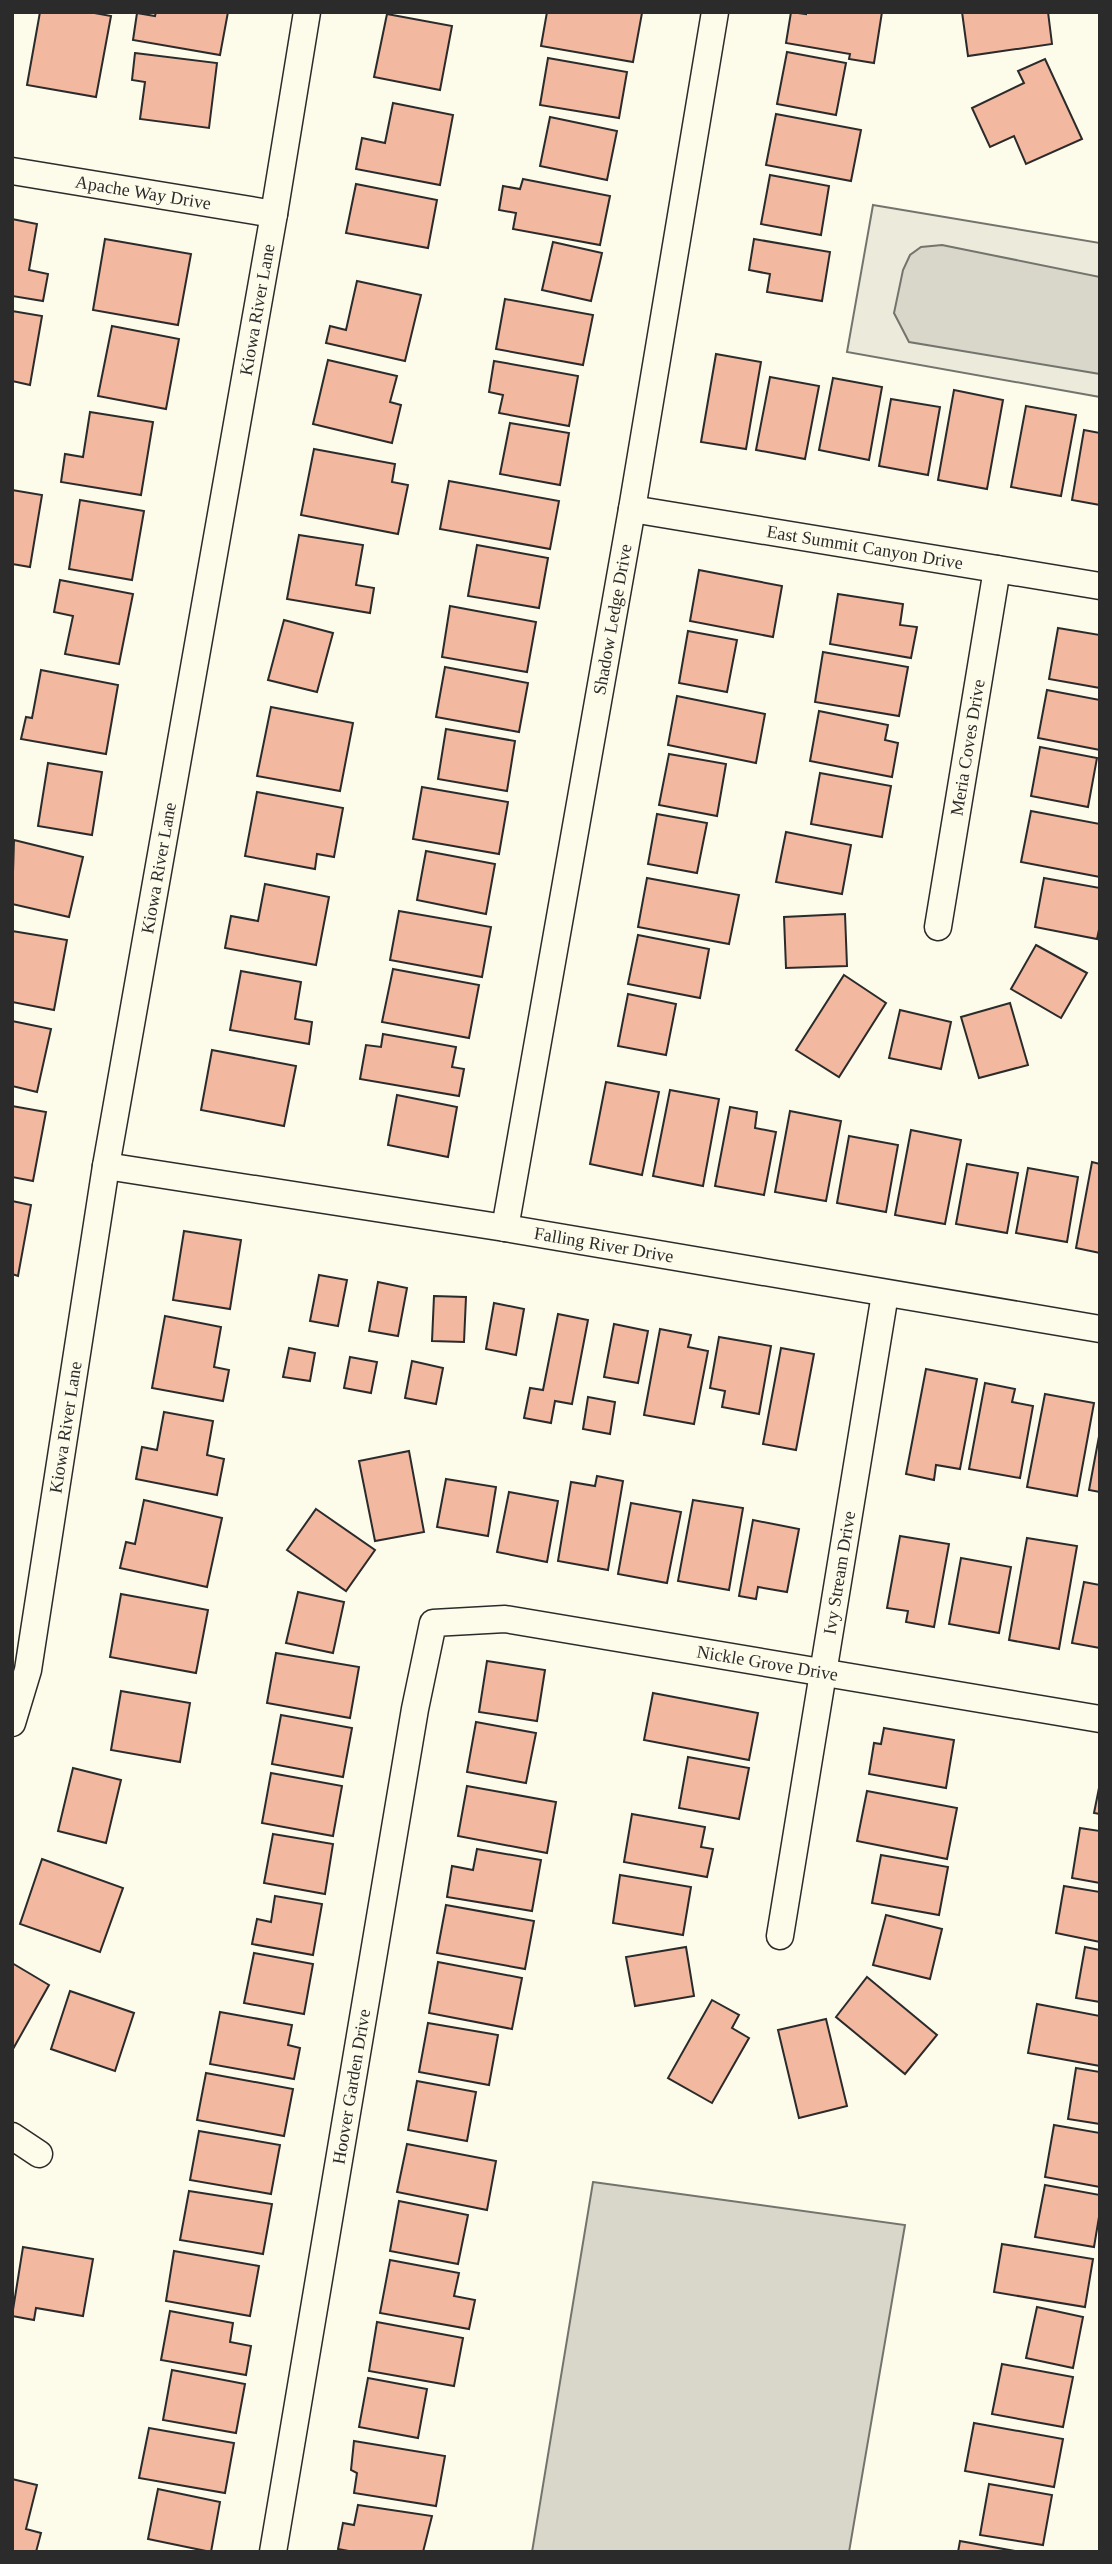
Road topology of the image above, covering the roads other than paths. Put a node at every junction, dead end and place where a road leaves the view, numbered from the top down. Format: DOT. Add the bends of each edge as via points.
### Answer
graph roads {
  1 [pos="307,12"];
  2 [pos="715,12"];
  3 [pos="12,171"];
  4 [pos="274,214"];
  5 [pos="632,509"];
  6 [pos="997,569"];
  7 [pos="1100,586"];
  8 [pos="938,928"];
  9 [pos="106,1166"];
  10 [pos="505,1228"];
  11 [pos="885,1294"];
  12 [pos="1100,1329"];
  13 [pos="433,1623"];
  14 [pos="823,1674"];
  15 [pos="1100,1719"];
  16 [pos="12,1723"];
  17 [pos="780,1936"];
  18 [pos="12,2136"];
  19 [pos="40,2154"];
  20 [pos="274,2552"];
  1 -- 4 [label="street, Kiowa River Lane"];
  2 -- 5 [label="street, Shadow Ledge Drive"];
  3 -- 4 [label="street, Apache Way Drive"];
  4 -- 9 [label="street, Kiowa River Lane"];
  5 -- 6 [label="street, East Summit Canyon Drive"];
  5 -- 10 [label="street, Shadow Ledge Drive"];
  6 -- 7 [label="street, East Summit Canyon Drive"];
  6 -- 8 [label="street, Meria Coves Drive"];
  9 -- 10 [label="street, Falling River Drive"];
  9 -- 16 [label="street, Kiowa River Lane" via="28,1670"];
  10 -- 11 [label="street, Falling River Drive"];
  11 -- 12 [label="street, Falling River Drive"];
  11 -- 14 [label="street, Ivy Stream Drive"];
  13 -- 14 [label="street, Nickle Grove Drive" via="505,1619"];
  13 -- 20 [label="street, Hoover Garden Drive"];
  14 -- 15 [label="street, Nickle Grove Drive"];
  14 -- 17 [label="street, Ivy Stream Drive"];
  18 -- 19 [label="street"];
}
